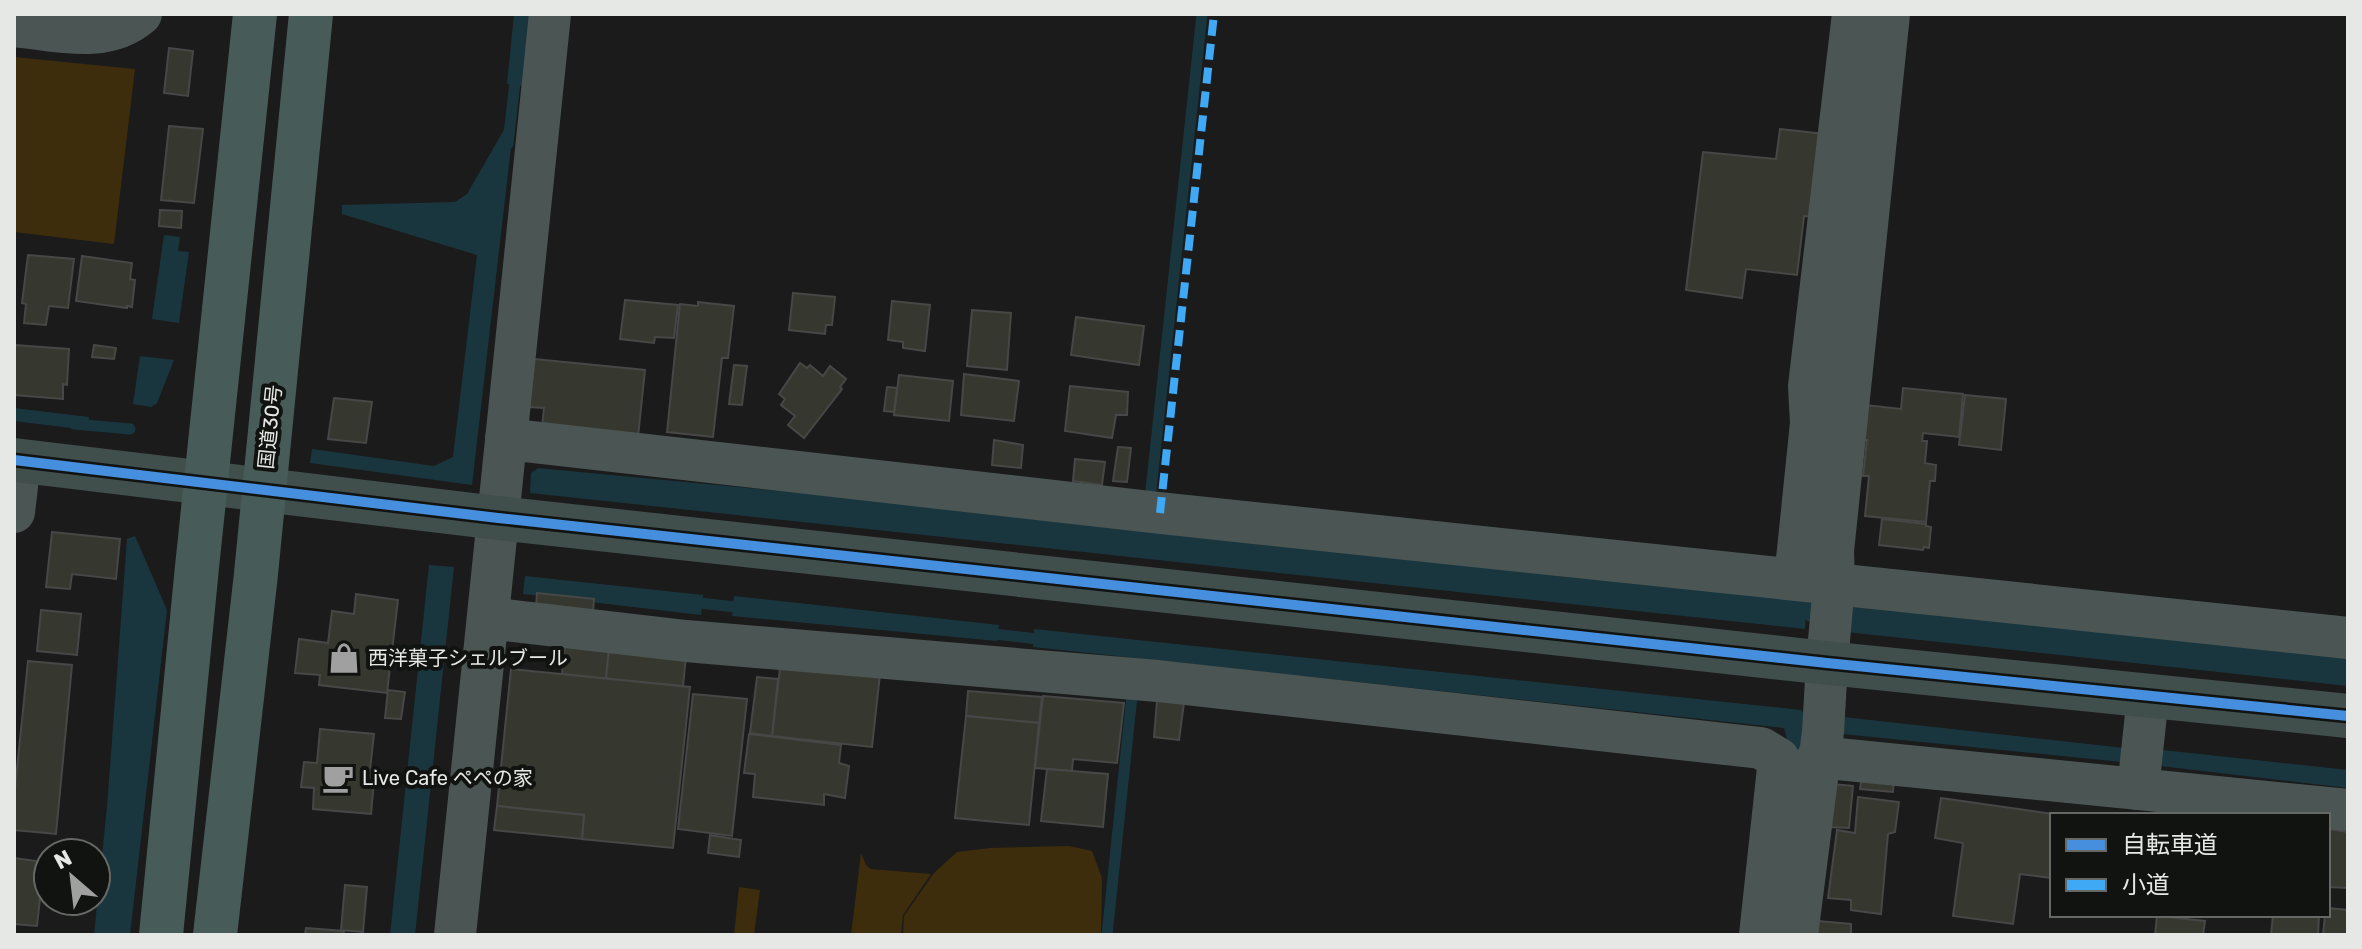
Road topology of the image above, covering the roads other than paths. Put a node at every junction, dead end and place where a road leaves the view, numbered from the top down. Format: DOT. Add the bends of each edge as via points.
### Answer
graph roads {
  1 [pos="141,14"];
  2 [pos="255,14"];
  3 [pos="311,14"];
  4 [pos="550,14"];
  5 [pos="1853,14"];
  6 [pos="1889,14"];
  7 [pos="14,26"];
  8 [pos="1845,249"];
  9 [pos="506,439"];
  10 [pos="17,461"];
  11 [pos="206,483"];
  12 [pos="264,489"];
  13 [pos="14,512"];
  14 [pos="498,518"];
  15 [pos="1824,611"];
  16 [pos="488,618"];
  17 [pos="2348,638"];
  18 [pos="2148,696"];
  19 [pos="2348,716"];
  20 [pos="1807,749"];
  21 [pos="2141,766"];
  22 [pos="2348,810"];
  23 [pos="161,935"];
  24 [pos="215,935"];
  25 [pos="455,935"];
  26 [pos="1760,935"];
  27 [pos="1797,935"];
  1 -- 7 [label="street" via="114,31 85,34"];
  2 -- 11 [label="highway"];
  3 -- 12 [label="highway, 国道30号"];
  4 -- 9 [label="street"];
  5 -- 8 [label="street"];
  6 -- 8 [label="street"];
  8 -- 15 [label="street" via="1833,551"];
  9 -- 14 [label="street"];
  9 -- 15 [label="street" via="1160,513"];
  10 -- 11 [label="street"];
  10 -- 13 [label="street"];
  11 -- 12 [label="street"];
  11 -- 23 [label="highway"];
  12 -- 14 [label="street"];
  12 -- 24 [label="highway, 国道30号"];
  14 -- 15 [label="street"];
  14 -- 16 [label="street"];
  15 -- 17 [label="street"];
  15 -- 18 [label="street"];
  15 -- 20 [label="street"];
  16 -- 20 [label="street"];
  16 -- 25 [label="street"];
  18 -- 19 [label="street"];
  18 -- 21 [label="street"];
  20 -- 21 [label="street"];
  20 -- 26 [label="street"];
  20 -- 27 [label="street"];
  21 -- 22 [label="street"];
}
